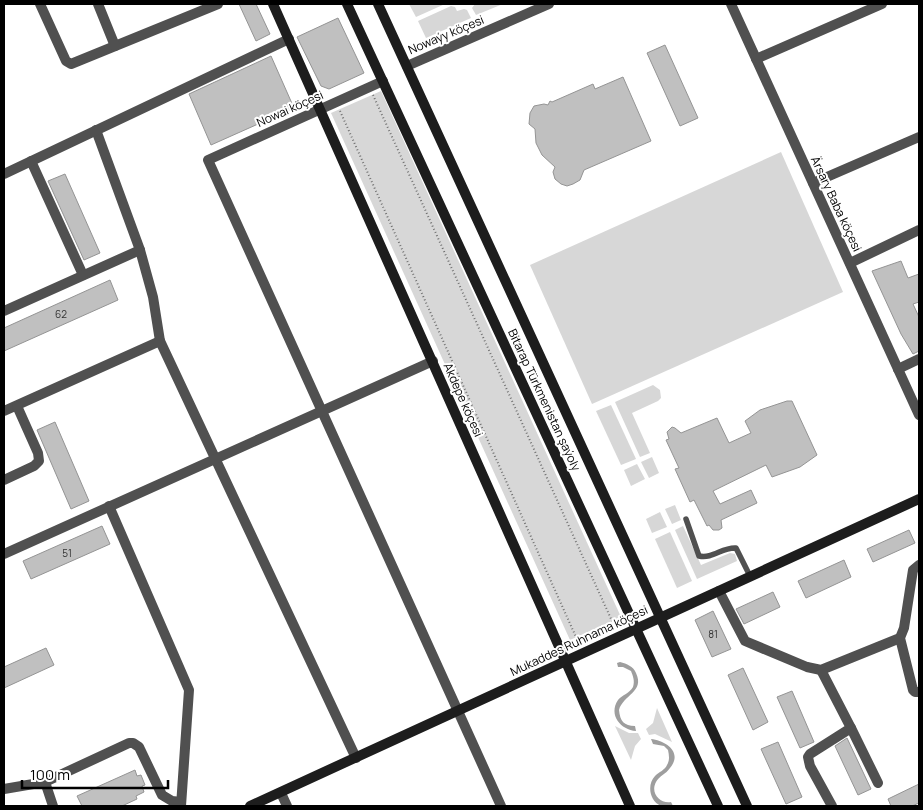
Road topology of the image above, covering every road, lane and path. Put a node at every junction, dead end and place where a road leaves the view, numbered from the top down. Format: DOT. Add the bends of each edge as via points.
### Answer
graph roads {
  1 [pos="40,4"];
  2 [pos="98,4"];
  3 [pos="218,4"];
  4 [pos="273,4"];
  5 [pos="347,4"];
  6 [pos="378,4"];
  7 [pos="550,4"];
  8 [pos="731,4"];
  9 [pos="882,4"];
  10 [pos="289,39"];
  11 [pos="115,46"];
  12 [pos="756,59"];
  13 [pos="407,66"];
  14 [pos="383,81"];
  15 [pos="369,87"];
  16 [pos="336,102"];
  17 [pos="320,110"];
  18 [pos="96,130"];
  19 [pos="919,137"];
  20 [pos="31,161"];
  21 [pos="4,174"];
  22 [pos="813,183"];
  23 [pos="919,230"];
  24 [pos="140,250"];
  25 [pos="850,263"];
  26 [pos="83,275"];
  27 [pos="4,311"];
  28 [pos="160,342"];
  29 [pos="919,359"];
  30 [pos="432,361"];
  31 [pos="898,369"];
  32 [pos="16,406"];
  33 [pos="322,410"];
  34 [pos="4,411"];
  35 [pos="919,415"];
  36 [pos="215,458"];
  37 [pos="4,480"];
  38 [pos="919,499"];
  39 [pos="109,506"];
  40 [pos="686,519"];
  41 [pos="4,554"];
  42 [pos="919,565"];
  43 [pos="750,576"];
  44 [pos="719,590"];
  45 [pos="660,617"];
  46 [pos="612,621"];
  47 [pos="636,628"];
  48 [pos="576,637"];
  49 [pos="900,638"];
  50 [pos="566,661"];
  51 [pos="821,670"];
  52 [pos="919,692"];
  53 [pos="458,710"];
  54 [pos="852,728"];
  55 [pos="356,758"];
  56 [pos="45,782"];
  57 [pos="878,783"];
  58 [pos="4,789"];
  59 [pos="282,792"];
  60 [pos="181,804"];
  61 [pos="53,806"];
  62 [pos="250,806"];
  63 [pos="287,806"];
  64 [pos="501,806"];
  65 [pos="630,806"];
  66 [pos="718,806"];
  67 [pos="747,806"];
  68 [pos="832,806"];
  1 -- 11 [label="street" via="68,63"];
  2 -- 11 [label="street"];
  3 -- 11 [label="street"];
  4 -- 10 [label="main road, Akdepe köçesi"];
  5 -- 14 [label="main road, Bitarap Türkmenistan şaýoly"];
  6 -- 13 [label="main road, Bitarap Türkmenistan şaýoly"];
  7 -- 13 [label="street, Nowaýy köçesi"];
  8 -- 12 [label="street, Ärsary Baba köçesi"];
  9 -- 12 [label="street"];
  10 -- 17 [label="main road, Akdepe köçesi"];
  10 -- 18 [label="street"];
  12 -- 22 [label="street, Ärsary Baba köçesi"];
  13 -- 45 [label="main road, Bitarap Türkmenistan şaýoly"];
  14 -- 15 [label="street, Nowai köçesi"];
  14 -- 47 [label="main road, Bitarap Türkmenistan şaýoly"];
  15 -- 16 [label="street, Nowai köçesi"];
  15 -- 46 [label="path"];
  16 -- 17 [label="street, Nowai köçesi"];
  16 -- 48 [label="path"];
  17 -- 30 [label="main road, Akdepe köçesi"];
  17 -- 33 [label="street, Nowai köçesi" via="208,160"];
  18 -- 20 [label="street"];
  18 -- 24 [label="street"];
  19 -- 22 [label="street"];
  20 -- 21 [label="street"];
  20 -- 26 [label="street"];
  22 -- 25 [label="street, Ärsary Baba köçesi"];
  23 -- 25 [label="street"];
  24 -- 26 [label="street"];
  24 -- 28 [label="street" via="153,297"];
  25 -- 31 [label="street, Ärsary Baba köçesi"];
  26 -- 27 [label="street"];
  28 -- 32 [label="street"];
  28 -- 36 [label="street"];
  29 -- 31 [label="street"];
  30 -- 33 [label="street"];
  30 -- 50 [label="main road, Akdepe köçesi"];
  31 -- 35 [label="street, Ärsary Baba köçesi"];
  32 -- 34 [label="street"];
  32 -- 37 [label="street" via="39,461"];
  33 -- 36 [label="street"];
  33 -- 53 [label="street"];
  36 -- 39 [label="street"];
  36 -- 55 [label="street"];
  38 -- 43 [label="main road, Mukaddes Ruhnama köçesi"];
  39 -- 41 [label="street"];
  39 -- 60 [label="street" via="189,690"];
  40 -- 43 [label="lane" via="700,556 707,558 736,548"];
  42 -- 49 [label="street" via="913,570"];
  43 -- 44 [label="main road, Mukaddes Ruhnama köçesi"];
  44 -- 45 [label="main road, Mukaddes Ruhnama köçesi"];
  44 -- 51 [label="street" via="744,641 807,668"];
  45 -- 47 [label="main road, Mukaddes Ruhnama köçesi"];
  45 -- 67 [label="main road, Bitarap Türkmenistan şaýoly"];
  47 -- 50 [label="main road, Mukaddes Ruhnama köçesi"];
  47 -- 66 [label="main road, Bitarap Türkmenistan şaýoly"];
  49 -- 51 [label="street"];
  49 -- 52 [label="street" via="913,690"];
  50 -- 53 [label="main road, Mukaddes Ruhnama köçesi"];
  50 -- 65 [label="main road, Akdepe köçesi"];
  51 -- 54 [label="street"];
  53 -- 55 [label="main road, Mukaddes Ruhnama köçesi"];
  53 -- 64 [label="street"];
  54 -- 57 [label="street"];
  54 -- 68 [label="street" via="808,757"];
  55 -- 59 [label="main road, Mukaddes Ruhnama köçesi"];
  56 -- 58 [label="street"];
  56 -- 60 [label="street" via="133,743 139,747 162,795"];
  56 -- 61 [label="street"];
  59 -- 62 [label="main road, Mukaddes Ruhnama köçesi"];
  59 -- 63 [label="street"];
}
